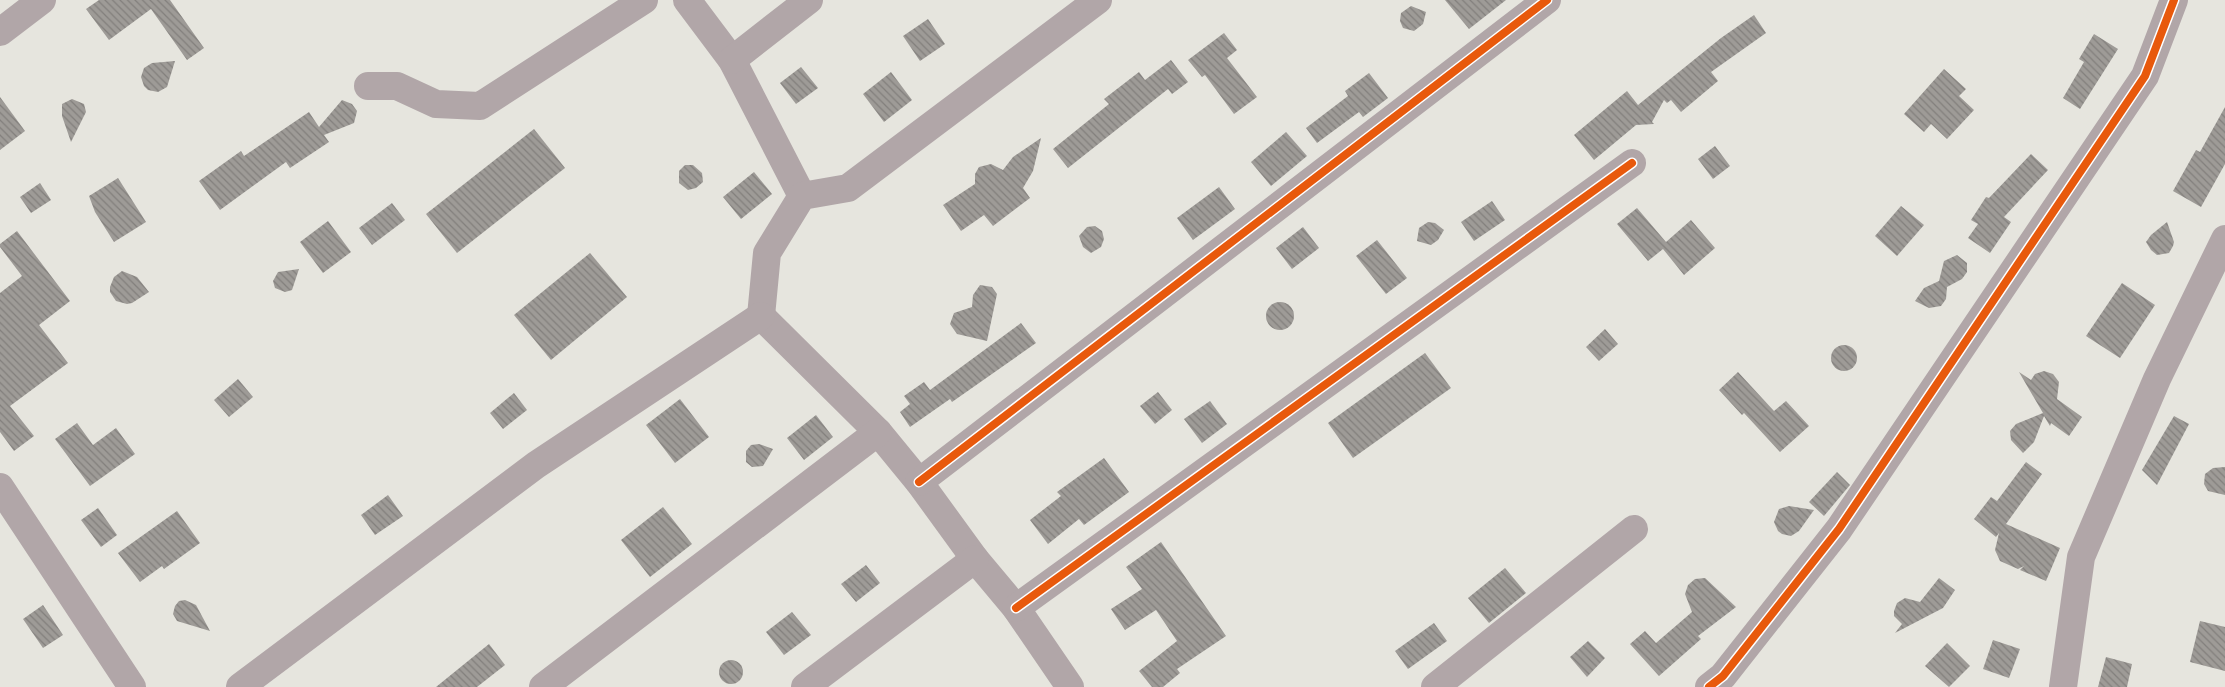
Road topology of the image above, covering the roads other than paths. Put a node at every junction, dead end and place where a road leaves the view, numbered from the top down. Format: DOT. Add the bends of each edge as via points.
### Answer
graph roads {
  1 [pos="42,0"];
  2 [pos="644,0"];
  3 [pos="687,0"];
  4 [pos="809,0"];
  5 [pos="1098,0"];
  6 [pos="1547,0"];
  7 [pos="2174,0"];
  8 [pos="0,32"];
  9 [pos="732,60"];
  10 [pos="368,86"];
  11 [pos="1632,163"];
  12 [pos="802,196"];
  13 [pos="2225,239"];
  14 [pos="761,316"];
  15 [pos="878,432"];
  16 [pos="919,482"];
  17 [pos="0,487"];
  18 [pos="1634,529"];
  19 [pos="975,559"];
  20 [pos="1016,608"];
  21 [pos="132,687"];
  22 [pos="240,687"];
  23 [pos="544,687"];
  24 [pos="805,687"];
  25 [pos="1070,687"];
  26 [pos="1434,687"];
  27 [pos="1708,687"];
  28 [pos="2063,687"];
  1 -- 8 [label="street"];
  2 -- 10 [label="street" via="480,106 436,104 396,86"];
  3 -- 9 [label="street"];
  4 -- 9 [label="street"];
  5 -- 12 [label="street" via="848,188"];
  6 -- 16 [label="street"];
  7 -- 27 [label="street" via="2145,76 1930,395 1838,529 1723,676"];
  9 -- 12 [label="street"];
  11 -- 20 [label="street"];
  12 -- 14 [label="street" via="767,253"];
  13 -- 28 [label="street" via="2157,379 2081,557"];
  14 -- 15 [label="street"];
  14 -- 22 [label="street" via="536,465"];
  15 -- 16 [label="street"];
  15 -- 23 [label="street"];
  16 -- 19 [label="street"];
  17 -- 21 [label="street"];
  18 -- 26 [label="street"];
  19 -- 20 [label="street"];
  19 -- 24 [label="street"];
  20 -- 25 [label="street"];
}
